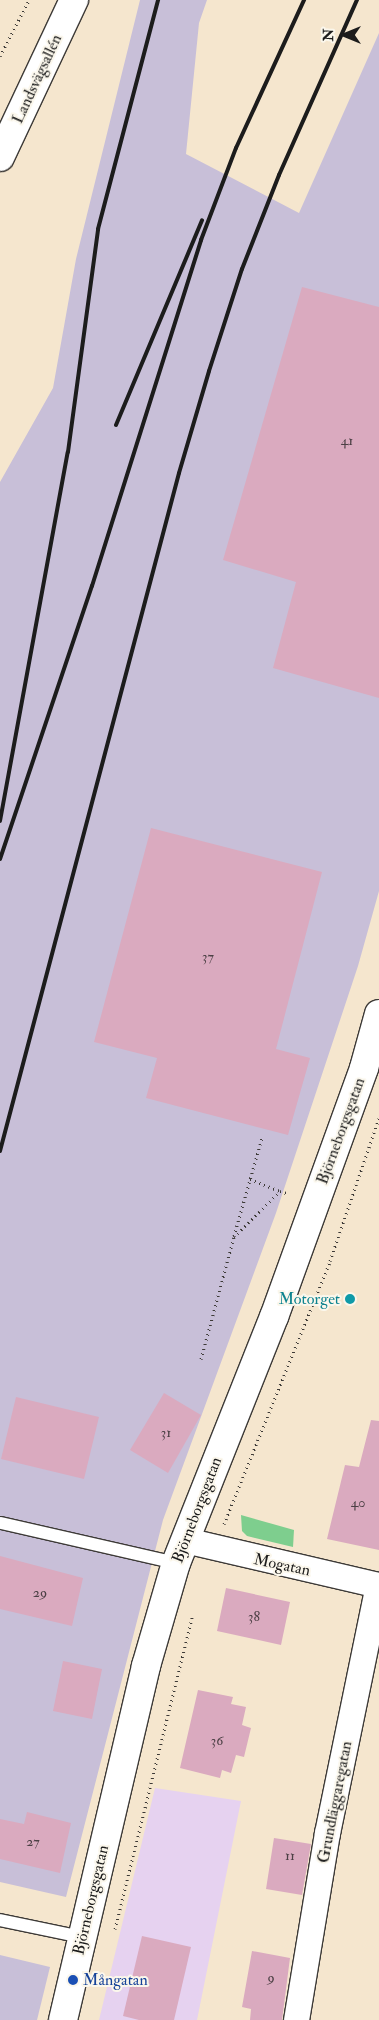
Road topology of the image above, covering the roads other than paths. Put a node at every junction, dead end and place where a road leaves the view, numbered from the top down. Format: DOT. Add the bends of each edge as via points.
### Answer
graph roads {
  1 [pos="74,0"];
  2 [pos="0,157"];
  3 [pos="379,1014"];
  4 [pos="1,1523"];
  5 [pos="181,1552"];
  6 [pos="378,1585"];
  7 [pos="0,1920"];
  8 [pos="82,1938"];
  9 [pos="63,2020"];
  10 [pos="296,2020"];
  1 -- 2 [label="main road, Landsvägsallén"];
  3 -- 5 [label="main road, Björneborgsgatan" via="364,1068 274,1317"];
  4 -- 5 [label="lane"];
  5 -- 6 [label="street, Mogatan"];
  5 -- 8 [label="main road, Björneborgsgatan" via="146,1666"];
  6 -- 10 [label="street, Grundläggaregatan" via="328,1833"];
  7 -- 8 [label="lane"];
  8 -- 9 [label="main road, Björneborgsgatan"];
}
